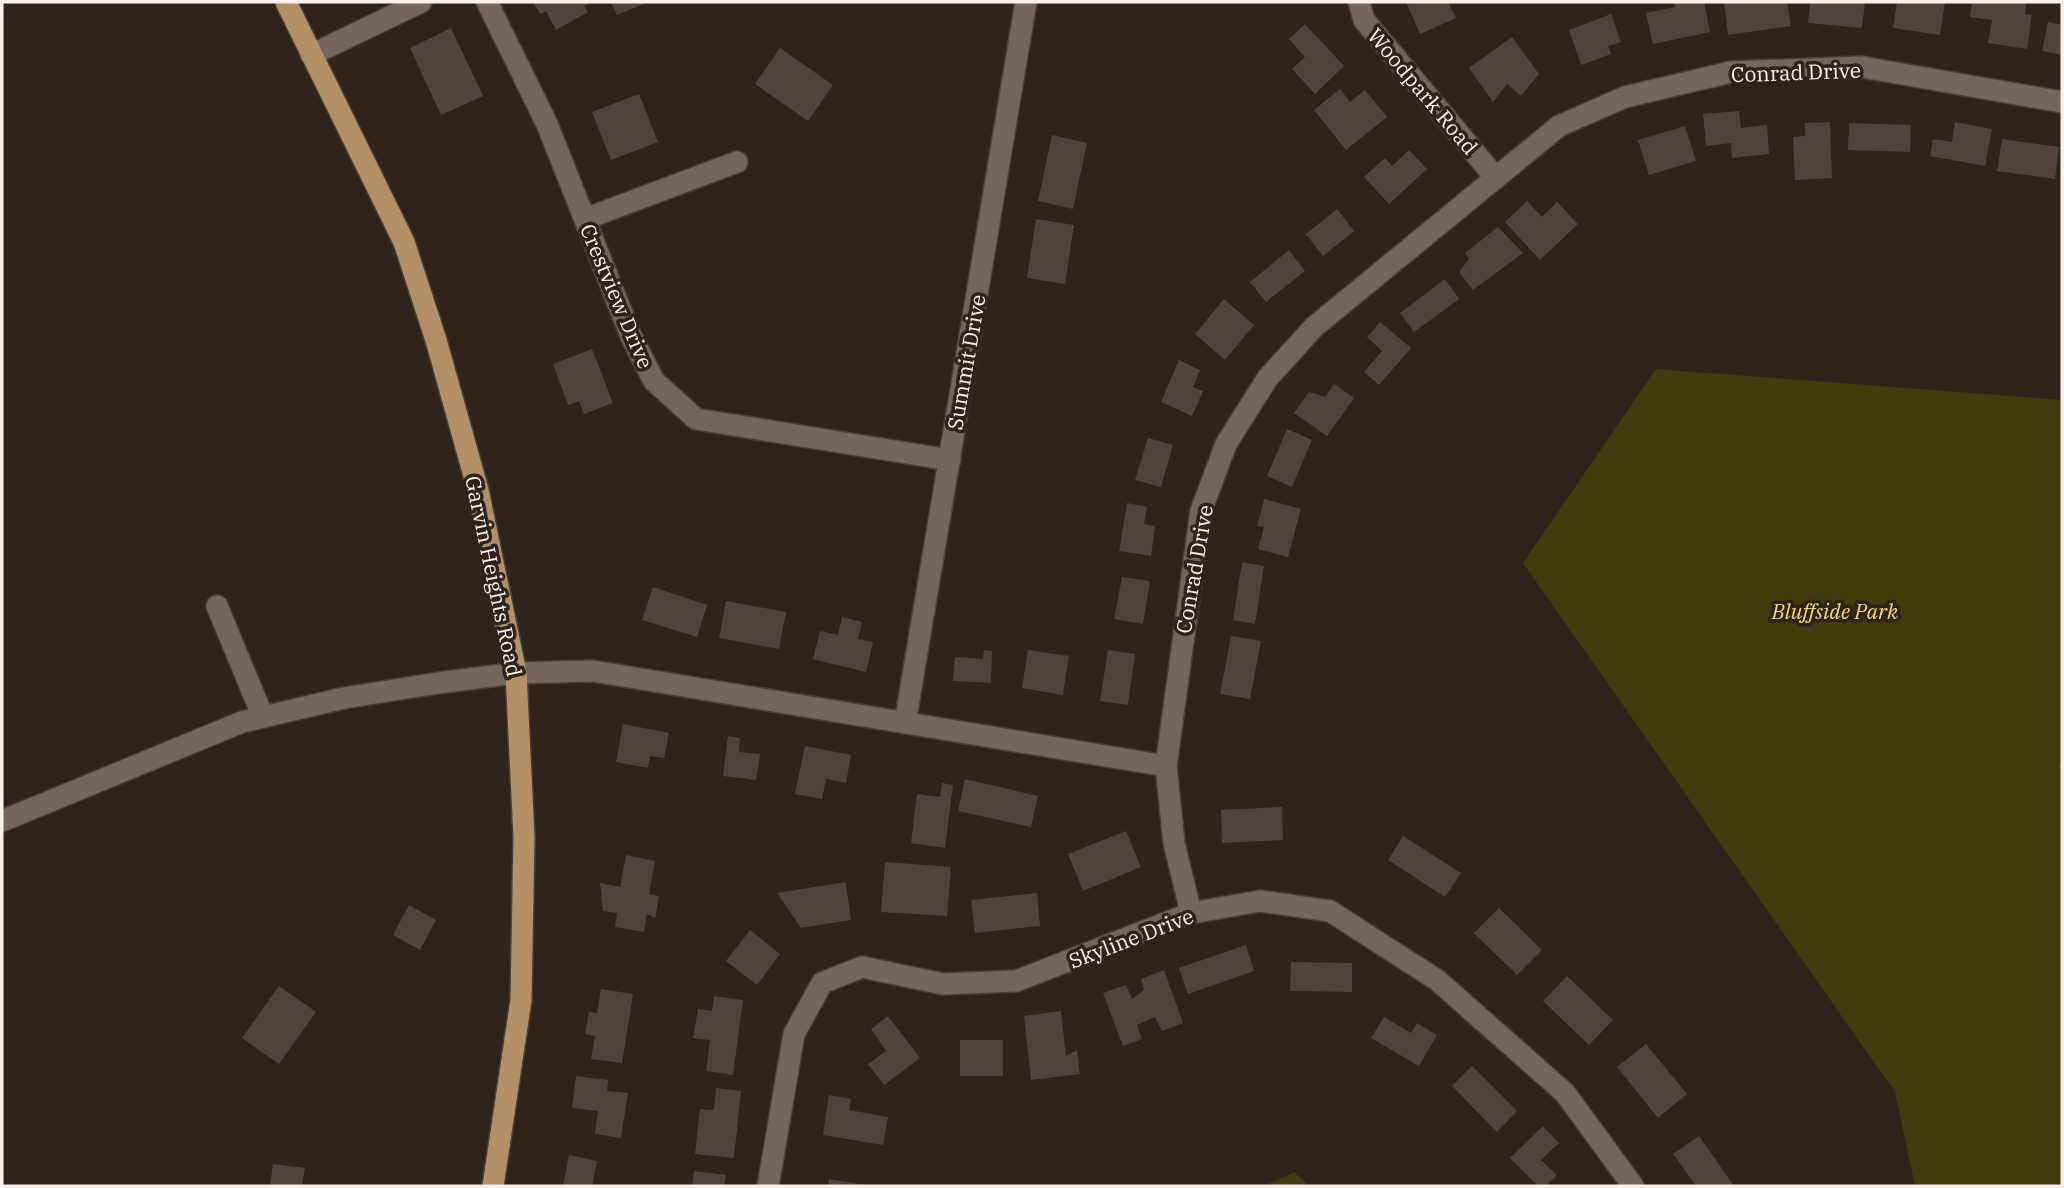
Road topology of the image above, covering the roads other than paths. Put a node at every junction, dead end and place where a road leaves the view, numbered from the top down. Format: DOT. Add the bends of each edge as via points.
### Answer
graph roads {
  1 [pos="286,2"];
  2 [pos="421,2"];
  3 [pos="487,2"];
  4 [pos="1026,2"];
  5 [pos="1359,2"];
  6 [pos="311,55"];
  7 [pos="2062,102"];
  8 [pos="737,162"];
  9 [pos="1495,177"];
  10 [pos="585,219"];
  11 [pos="950,460"];
  12 [pos="217,606"];
  13 [pos="516,673"];
  14 [pos="263,717"];
  15 [pos="905,723"];
  16 [pos="1166,766"];
  17 [pos="2,821"];
  18 [pos="1191,913"];
  19 [pos="493,1186"];
  20 [pos="768,1186"];
  21 [pos="1633,1186"];
  1 -- 6 [label="main road, Garvin Heights Road"];
  2 -- 6 [label="street"];
  3 -- 10 [label="street, Crestview Drive" via="547,124"];
  4 -- 11 [label="street, Summit Drive"];
  5 -- 9 [label="street, Woodpark Road" via="1364,20"];
  6 -- 13 [label="main road, Garvin Heights Road" via="404,242 478,490"];
  7 -- 9 [label="street, Conrad Drive" via="1862,67 1731,72 1625,97 1559,126"];
  8 -- 10 [label="street"];
  9 -- 16 [label="street, Conrad Drive" via="1314,327 1267,379 1226,444 1201,511"];
  10 -- 11 [label="street, Crestview Drive" via="631,337 654,381 696,418"];
  11 -- 15 [label="street, Summit Drive"];
  12 -- 14 [label="street"];
  13 -- 14 [label="street" via="344,698"];
  13 -- 15 [label="street" via="593,671"];
  13 -- 19 [label="main road, Garvin Heights Road" via="524,837 520,1000"];
  14 -- 17 [label="street"];
  15 -- 16 [label="street"];
  16 -- 18 [label="street, Conrad Drive" via="1174,844"];
  18 -- 20 [label="street, Skyline Drive" via="1016,981 943,984 862,967 822,983 793,1034"];
  18 -- 21 [label="street, Skyline Drive" via="1260,901 1330,911 1437,980 1565,1093"];
}
